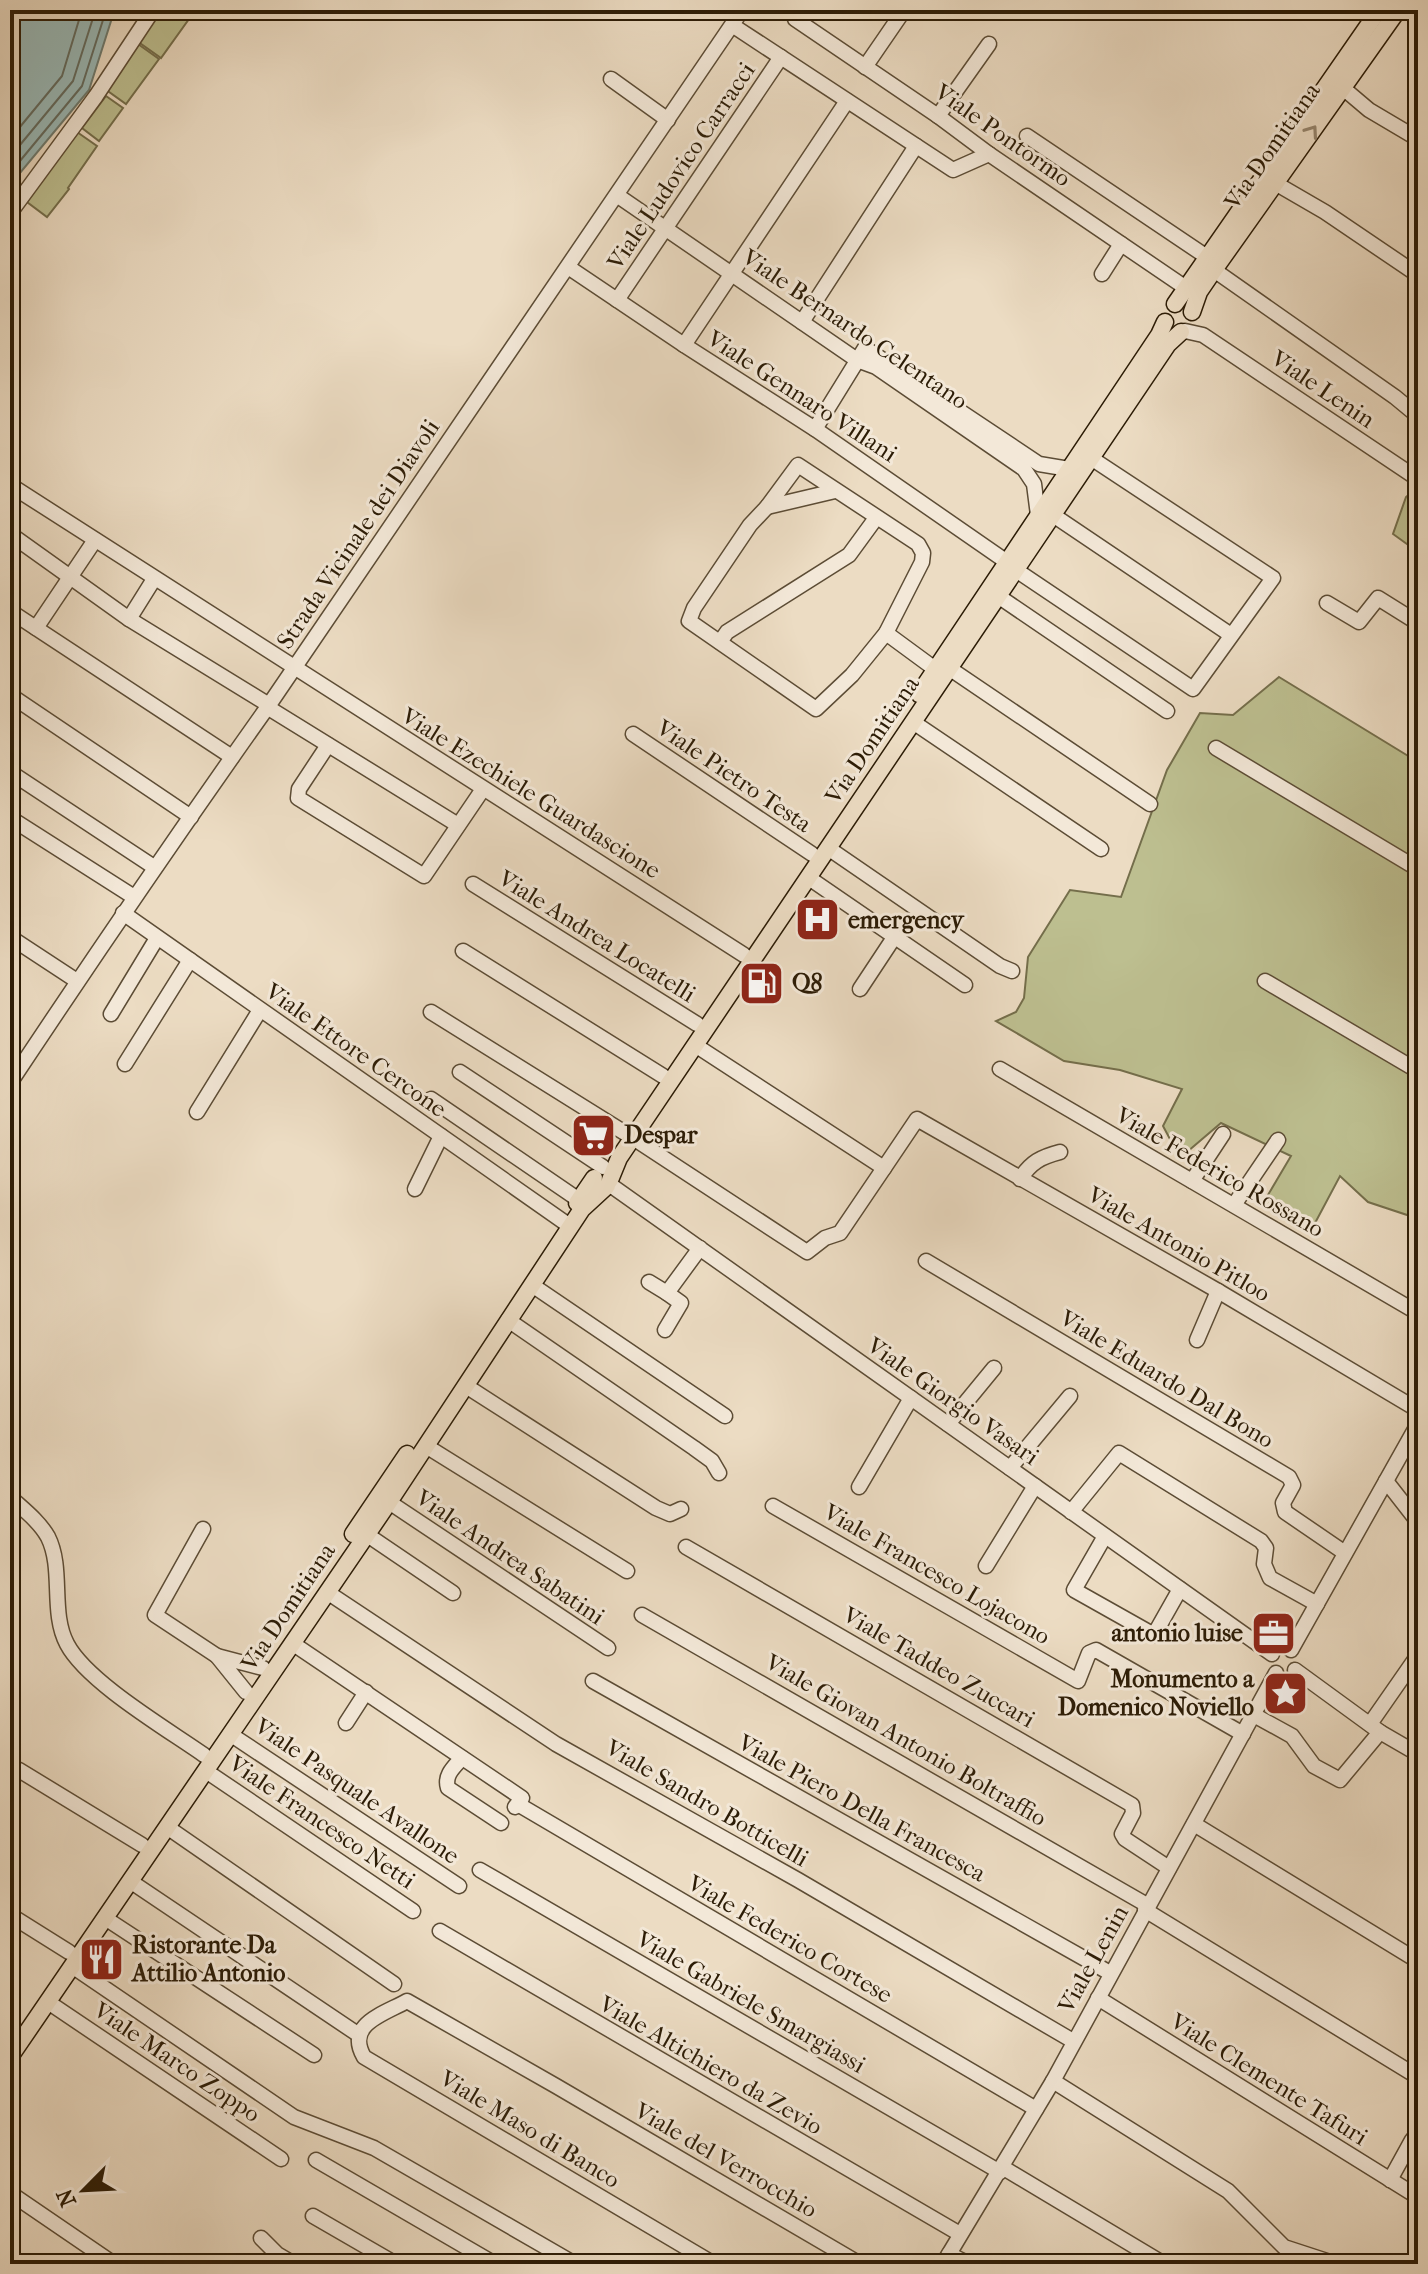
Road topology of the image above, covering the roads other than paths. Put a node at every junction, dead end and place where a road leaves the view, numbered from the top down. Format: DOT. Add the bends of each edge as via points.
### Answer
graph roads {
  1 [pos="153,10"];
  2 [pos="1379,10"];
  3 [pos="1398,10"];
  4 [pos="741,11"];
  5 [pos="798,14"];
  6 [pos="900,16"];
  7 [pos="735,27"];
  8 [pos="989,44"];
  9 [pos="781,57"];
  10 [pos="865,67"];
  11 [pos="611,79"];
  12 [pos="1343,88"];
  13 [pos="847,101"];
  14 [pos="938,116"];
  15 [pos="668,120"];
  16 [pos="1027,136"];
  17 [pos="1418,139"];
  18 [pos="916,146"];
  19 [pos="989,154"];
  20 [pos="1275,183"];
  21 [pos="621,198"];
  22 [pos="10,213"];
  23 [pos="666,227"];
  24 [pos="1121,244"];
  25 [pos="1211,264"];
  26 [pos="571,269"];
  27 [pos="732,274"];
  28 [pos="1102,274"];
  29 [pos="1418,275"];
  30 [pos="1186,288"];
  31 [pos="617,300"];
  32 [pos="1175,304"];
  33 [pos="802,322"];
  34 [pos="1165,322"];
  35 [pos="1188,323"];
  36 [pos="684,345"];
  37 [pos="861,354"];
  38 [pos="1418,416"];
  39 [pos="815,429"];
  40 [pos="1091,458"];
  41 [pos="1069,469"];
  42 [pos="1416,474"];
  43 [pos="10,485"];
  44 [pos="835,491"];
  45 [pos="767,507"];
  46 [pos="1046,515"];
  47 [pos="876,518"];
  48 [pos="10,534"];
  49 [pos="95,540"];
  50 [pos="1011,566"];
  51 [pos="71,576"];
  52 [pos="154,579"];
  53 [pos="998,596"];
  54 [pos="1327,603"];
  55 [pos="10,611"];
  56 [pos="129,619"];
  57 [pos="1418,623"];
  58 [pos="36,628"];
  59 [pos="886,633"];
  60 [pos="1231,635"];
  61 [pos="720,642"];
  62 [pos="293,668"];
  63 [pos="942,669"];
  64 [pos="10,695"];
  65 [pos="268,706"];
  66 [pos="1167,711"];
  67 [pos="913,722"];
  68 [pos="633,734"];
  69 [pos="328,745"];
  70 [pos="1216,748"];
  71 [pos="232,757"];
  72 [pos="10,772"];
  73 [pos="483,789"];
  74 [pos="1150,804"];
  75 [pos="191,817"];
  76 [pos="10,818"];
  77 [pos="458,825"];
  78 [pos="1101,849"];
  79 [pos="820,851"];
  80 [pos="154,867"];
  81 [pos="1418,869"];
  82 [pos="809,878"];
  83 [pos="473,884"];
  84 [pos="134,897"];
  85 [pos="123,913"];
  86 [pos="895,936"];
  87 [pos="10,937"];
  88 [pos="157,938"];
  89 [pos="463,951"];
  90 [pos="744,955"];
  91 [pos="190,960"];
  92 [pos="1012,971"];
  93 [pos="77,981"];
  94 [pos="1265,981"];
  95 [pos="965,985"];
  96 [pos="860,989"];
  97 [pos="260,1010"];
  98 [pos="431,1012"];
  99 [pos="111,1014"];
  100 [pos="697,1024"];
  101 [pos="695,1045"];
  102 [pos="125,1064"];
  103 [pos="1000,1069"];
  104 [pos="1418,1071"];
  105 [pos="460,1072"];
  106 [pos="663,1076"];
  107 [pos="10,1083"];
  108 [pos="431,1099"];
  109 [pos="197,1112"];
  110 [pos="1223,1134"];
  111 [pos="441,1136"];
  112 [pos="629,1136"];
  113 [pos="1278,1140"];
  114 [pos="1060,1152"];
  115 [pos="884,1168"];
  116 [pos="603,1178"];
  117 [pos="1020,1179"];
  118 [pos="1192,1181"];
  119 [pos="415,1189"];
  120 [pos="579,1200"];
  121 [pos="1234,1205"];
  122 [pos="564,1222"];
  123 [pos="700,1248"];
  124 [pos="926,1261"];
  125 [pos="649,1282"];
  126 [pos="532,1285"];
  127 [pos="1218,1291"];
  128 [pos="667,1293"];
  129 [pos="1418,1313"];
  130 [pos="508,1320"];
  131 [pos="665,1330"];
  132 [pos="1197,1340"];
  133 [pos="994,1368"];
  134 [pos="466,1386"];
  135 [pos="1070,1396"];
  136 [pos="911,1398"];
  137 [pos="1418,1410"];
  138 [pos="725,1416"];
  139 [pos="948,1424"];
  140 [pos="1418,1424"];
  141 [pos="426,1446"];
  142 [pos="1010,1468"];
  143 [pos="719,1473"];
  144 [pos="1386,1481"];
  145 [pos="1035,1486"];
  146 [pos="859,1487"];
  147 [pos="10,1497"];
  148 [pos="389,1502"];
  149 [pos="773,1506"];
  150 [pos="681,1509"];
  151 [pos="1071,1512"];
  152 [pos="1418,1522"];
  153 [pos="203,1529"];
  154 [pos="366,1534"];
  155 [pos="1105,1536"];
  156 [pos="686,1547"];
  157 [pos="1345,1553"];
  158 [pos="986,1566"];
  159 [pos="627,1571"];
  160 [pos="1180,1589"];
  161 [pos="327,1592"];
  162 [pos="453,1593"];
  163 [pos="1317,1604"];
  164 [pos="642,1615"];
  165 [pos="292,1643"];
  166 [pos="608,1648"];
  167 [pos="1291,1650"];
  168 [pos="1272,1654"];
  169 [pos="1418,1655"];
  170 [pos="217,1656"];
  171 [pos="263,1668"];
  172 [pos="1295,1670"];
  173 [pos="1276,1673"];
  174 [pos="593,1681"];
  175 [pos="246,1692"];
  176 [pos="366,1692"];
  177 [pos="1254,1715"];
  178 [pos="346,1723"];
  179 [pos="1375,1728"];
  180 [pos="230,1734"];
  181 [pos="1243,1734"];
  182 [pos="1418,1754"];
  183 [pos="462,1758"];
  184 [pos="205,1763"];
  185 [pos="19,1770"];
  186 [pos="501,1823"];
  187 [pos="1194,1824"];
  188 [pos="167,1827"];
  189 [pos="142,1845"];
  190 [pos="1169,1868"];
  191 [pos="480,1870"];
  192 [pos="130,1881"];
  193 [pos="459,1886"];
  194 [pos="1146,1907"];
  195 [pos="413,1911"];
  196 [pos="10,1915"];
  197 [pos="105,1918"];
  198 [pos="440,1931"];
  199 [pos="71,1959"];
  200 [pos="1418,1961"];
  201 [pos="1110,1973"];
  202 [pos="394,1984"];
  203 [pos="1098,1998"];
  204 [pos="48,2002"];
  205 [pos="12,2033"];
  206 [pos="359,2035"];
  207 [pos="1073,2041"];
  208 [pos="314,2055"];
  209 [pos="10,2057"];
  210 [pos="1418,2077"];
  211 [pos="1053,2081"];
  212 [pos="1036,2109"];
  213 [pos="1412,2140"];
  214 [pos="281,2159"];
  215 [pos="316,2160"];
  216 [pos="1001,2170"];
  217 [pos="1390,2180"];
  218 [pos="10,2193"];
  219 [pos="1418,2197"];
  220 [pos="313,2216"];
  221 [pos="960,2234"];
  222 [pos="261,2238"];
  223 [pos="946,2259"];
  224 [pos="114,2264"];
  225 [pos="294,2264"];
  226 [pos="396,2264"];
  227 [pos="495,2264"];
  228 [pos="575,2264"];
  229 [pos="714,2264"];
  230 [pos="860,2264"];
  231 [pos="969,2264"];
  232 [pos="1164,2264"];
  233 [pos="1336,2264"];
  1 -- 22 [label="street"];
  2 -- 25 [label="main road, Via Domitiana"];
  3 -- 12 [label="main road, Via Domitiana"];
  4 -- 15 [label="street, Strada Vicinale dei Diavoli"];
  5 -- 10 [label="street, Viale Pontormo"];
  6 -- 10 [label="street"];
  7 -- 9 [label="street"];
  8 -- 14 [label="street"];
  9 -- 13 [label="street"];
  9 -- 23 [label="street, Viale Ludovico Carracci"];
  10 -- 14 [label="street, Viale Pontormo"];
  11 -- 15 [label="street"];
  12 -- 17 [label="street"];
  20 -- 12 [label="main road, Via Domitiana, one-way"];
  13 -- 18 [label="street"];
  13 -- 27 [label="street"];
  14 -- 19 [label="street, Viale Pontormo"];
  15 -- 62 [label="street, Strada Vicinale dei Diavoli"];
  16 -- 25 [label="street"];
  18 -- 19 [label="street" via="953,170"];
  18 -- 33 [label="street"];
  19 -- 24 [label="street, Viale Pontormo"];
  20 -- 25 [label="main road, Via Domitiana"];
  20 -- 29 [label="street"];
  21 -- 23 [label="street, Viale Bernardo Celentano"];
  23 -- 27 [label="street, Viale Bernardo Celentano"];
  23 -- 31 [label="street, Viale Ludovico Carracci"];
  24 -- 28 [label="street"];
  24 -- 30 [label="street, Viale Pontormo"];
  25 -- 30 [label="main road, Via Domitiana"];
  25 -- 35 [label="main road, Via Domitiana"];
  25 -- 38 [label="street"];
  26 -- 31 [label="street, Viale Gennaro Villani"];
  27 -- 33 [label="street, Viale Bernardo Celentano"];
  27 -- 36 [label="street"];
  30 -- 32 [label="main road, Via Domitiana"];
  31 -- 36 [label="street, Viale Gennaro Villani"];
  32 -- 34 [label="main road"];
  32 -- 35 [label="main road" via="1183,304"];
  33 -- 37 [label="street, Viale Bernardo Celentano"];
  34 -- 35 [label="main road" via="1173,331"];
  34 -- 41 [label="main road, Via Domitiana"];
  35 -- 40 [label="main road, Via Domitiana"];
  35 -- 42 [label="street, Viale Lenin"];
  36 -- 39 [label="street, Viale Gennaro Villani"];
  37 -- 39 [label="street"];
  37 -- 41 [label="street, Viale Bernardo Celentano" via="1039,464"];
  37 -- 46 [label="street, Viale Bernardo Celentano" via="1024,469"];
  39 -- 50 [label="street, Viale Gennaro Villani"];
  40 -- 46 [label="main road, Via Domitiana"];
  40 -- 60 [label="street" via="1273,578"];
  41 -- 46 [label="main road, Via Domitiana"];
  43 -- 49 [label="street, Viale Ezechiele Guardascione"];
  44 -- 45 [label="street"];
  44 -- 45 [label="street" via="798,465"];
  44 -- 47 [label="street"];
  45 -- 61 [label="street" via="689,616"];
  46 -- 50 [label="main road, Via Domitiana"];
  46 -- 60 [label="street"];
  47 -- 59 [label="street" via="918,544 923,553"];
  47 -- 61 [label="street" via="849,555 727,632"];
  48 -- 51 [label="street"];
  49 -- 51 [label="street"];
  49 -- 52 [label="street, Viale Ezechiele Guardascione"];
  50 -- 53 [label="main road, Via Domitiana"];
  50 -- 60 [label="street, Viale Gennaro Villani" via="1193,689"];
  50 -- 63 [label="main road, Via Domitiana"];
  51 -- 56 [label="street"];
  51 -- 58 [label="street"];
  52 -- 56 [label="street"];
  52 -- 62 [label="street, Viale Ezechiele Guardascione"];
  53 -- 63 [label="main road, Via Domitiana"];
  53 -- 66 [label="street"];
  54 -- 57 [label="street" via="1359,622 1378,598"];
  55 -- 58 [label="street"];
  56 -- 65 [label="street"];
  58 -- 71 [label="street"];
  59 -- 61 [label="street" via="816,709"];
  59 -- 63 [label="street"];
  62 -- 65 [label="street, Strada Vicinale dei Diavoli"];
  62 -- 73 [label="street, Viale Ezechiele Guardascione"];
  63 -- 67 [label="main road, Via Domitiana"];
  63 -- 74 [label="street"];
  63 -- 79 [label="main road, Via Domitiana"];
  64 -- 75 [label="street"];
  65 -- 69 [label="street"];
  65 -- 71 [label="street, Strada Vicinale dei Diavoli"];
  67 -- 78 [label="street"];
  67 -- 79 [label="main road, Via Domitiana"];
  68 -- 79 [label="street, Viale Pietro Testa"];
  69 -- 77 [label="street"];
  69 -- 77 [label="street" via="298,798 424,876"];
  70 -- 81 [label="street"];
  71 -- 75 [label="street, Strada Vicinale dei Diavoli"];
  72 -- 80 [label="street"];
  73 -- 77 [label="street"];
  73 -- 90 [label="street, Viale Ezechiele Guardascione"];
  75 -- 80 [label="street, Strada Vicinale dei Diavoli"];
  76 -- 84 [label="street"];
  79 -- 82 [label="main road, Via Domitiana"];
  79 -- 90 [label="main road, Via Domitiana"];
  79 -- 92 [label="street, Viale Pietro Testa"];
  80 -- 84 [label="street, Strada Vicinale dei Diavoli"];
  82 -- 86 [label="street"];
  82 -- 101 [label="main road, Via Domitiana"];
  83 -- 100 [label="street, Viale Andrea Locatelli"];
  84 -- 85 [label="street, Strada Vicinale dei Diavoli"];
  85 -- 88 [label="street, Viale Ettore Cercone"];
  85 -- 93 [label="street, Strada Vicinale dei Diavoli"];
  86 -- 95 [label="street"];
  86 -- 96 [label="street"];
  87 -- 93 [label="street"];
  88 -- 91 [label="street, Viale Ettore Cercone"];
  88 -- 99 [label="street"];
  89 -- 106 [label="street"];
  90 -- 100 [label="main road, Via Domitiana"];
  91 -- 97 [label="street, Viale Ettore Cercone"];
  91 -- 102 [label="street"];
  93 -- 107 [label="street, Strada Vicinale dei Diavoli"];
  94 -- 104 [label="street"];
  97 -- 109 [label="street"];
  97 -- 111 [label="street, Viale Ettore Cercone"];
  98 -- 112 [label="street"];
  100 -- 106 [label="main road, Via Domitiana"];
  101 -- 112 [label="main road, Via Domitiana"];
  101 -- 115 [label="street"];
  103 -- 118 [label="street, Viale Federico Rossano"];
  105 -- 116 [label="street, Viale Giorgio Vasari"];
  106 -- 112 [label="main road, Via Domitiana"];
  108 -- 120 [label="street"];
  110 -- 118 [label="street"];
  111 -- 119 [label="street"];
  111 -- 122 [label="street, Viale Ettore Cercone"];
  112 -- 115 [label="street" via="807,1252 840,1233"];
  112 -- 116 [label="main road, Via Domitiana"];
  113 -- 121 [label="street"];
  114 -- 117 [label="street" via="1044,1156"];
  115 -- 117 [label="street, Viale Antonio Pitloo" via="917,1119"];
  116 -- 120 [label="main road, Via Domitiana"];
  116 -- 123 [label="street, Viale Giorgio Vasari"];
  116 -- 126 [label="main road, Via Domitiana"];
  117 -- 127 [label="street, Viale Antonio Pitloo"];
  118 -- 121 [label="street, Viale Federico Rossano"];
  120 -- 122 [label="main road, Via Domitiana"];
  121 -- 129 [label="street, Viale Federico Rossano"];
  122 -- 171 [label="main road, Via Domitiana"];
  123 -- 128 [label="street"];
  123 -- 136 [label="street, Viale Giorgio Vasari"];
  124 -- 157 [label="street, Viale Eduardo Dal Bono" via="1291,1478 1285,1512"];
  125 -- 128 [label="street"];
  126 -- 130 [label="main road, Via Domitiana"];
  126 -- 138 [label="street"];
  127 -- 132 [label="street"];
  127 -- 137 [label="street, Viale Antonio Pitloo"];
  128 -- 131 [label="street" via="681,1303"];
  130 -- 134 [label="main road, Via Domitiana"];
  130 -- 143 [label="street" via="712,1461"];
  133 -- 139 [label="street"];
  134 -- 141 [label="main road, Via Domitiana"];
  134 -- 150 [label="street" via="656,1508 670,1514"];
  135 -- 142 [label="street"];
  136 -- 139 [label="street, Viale Giorgio Vasari"];
  136 -- 146 [label="street"];
  139 -- 142 [label="street, Viale Giorgio Vasari"];
  140 -- 144 [label="street"];
  141 -- 148 [label="main road, Via Domitiana"];
  141 -- 159 [label="street"];
  142 -- 145 [label="street, Viale Giorgio Vasari"];
  144 -- 152 [label="street"];
  144 -- 157 [label="street"];
  145 -- 151 [label="street, Viale Giorgio Vasari"];
  145 -- 158 [label="street"];
  147 -- 184 [label="street, Viale Francesco Netti" via="48,1538 61,1629 71,1651 110,1689"];
  148 -- 154 [label="main road, Via Domitiana"];
  148 -- 166 [label="street, Viale Andrea Sabatini"];
  149 -- 181 [label="street, Viale Francesco Lojacono" via="1078,1681 1089,1653 1096,1650"];
  151 -- 155 [label="street, Viale Giorgio Vasari"];
  151 -- 163 [label="street" via="1119,1453 1261,1541 1270,1578"];
  153 -- 170 [label="street" via="155,1615"];
  154 -- 161 [label="main road, Via Domitiana"];
  154 -- 162 [label="street"];
  155 -- 160 [label="street, Viale Giorgio Vasari"];
  155 -- 160 [label="street" via="1074,1590 1154,1635"];
  156 -- 190 [label="street, Viale Taddeo Zuccari" via="1132,1805 1122,1834"];
  157 -- 163 [label="street"];
  160 -- 168 [label="street, Viale Giorgio Vasari"];
  161 -- 165 [label="main road, Via Domitiana"];
  161 -- 207 [label="street, Viale Sandro Botticelli" via="556,1744"];
  163 -- 167 [label="street"];
  164 -- 194 [label="street, Viale Giovan Antonio Boltraffio"];
  165 -- 176 [label="street"];
  165 -- 180 [label="main road, Via Domitiana"];
  167 -- 168 [label="street" via="1280,1648"];
  167 -- 172 [label="street"];
  168 -- 173 [label="street"];
  169 -- 179 [label="street"];
  170 -- 171 [label="street"];
  170 -- 175 [label="street"];
  171 -- 175 [label="main road, Via Domitiana"];
  172 -- 173 [label="street"];
  172 -- 179 [label="street"];
  173 -- 177 [label="street, Viale Lenin"];
  174 -- 201 [label="street, Viale Piero Della Francesca"];
  175 -- 184 [label="main road, Via Domitiana"];
  176 -- 178 [label="street"];
  176 -- 183 [label="street"];
  177 -- 179 [label="street" via="1292,1736 1314,1766 1340,1780"];
  177 -- 181 [label="street, Viale Lenin"];
  179 -- 182 [label="street"];
  180 -- 184 [label="main road, Via Domitiana"];
  180 -- 193 [label="street, Viale Pasquale Avallone"];
  181 -- 187 [label="street, Viale Lenin"];
  183 -- 186 [label="street" via="448,1775 448,1788"];
  183 -- 212 [label="street, Viale Federico Cortese" via="522,1798 518,1806"];
  184 -- 188 [label="main road, Via Domitiana"];
  184 -- 189 [label="main road, Via Domitiana"];
  184 -- 195 [label="street, Viale Francesco Netti"];
  185 -- 189 [label="street"];
  187 -- 190 [label="street, Viale Lenin"];
  187 -- 200 [label="street"];
  188 -- 192 [label="main road, Via Domitiana"];
  188 -- 202 [label="street"];
  189 -- 199 [label="main road, Via Domitiana"];
  190 -- 194 [label="street, Viale Lenin"];
  191 -- 216 [label="street, Viale Gabriele Smargiassi"];
  192 -- 197 [label="main road, Via Domitiana"];
  192 -- 206 [label="street"];
  194 -- 201 [label="street, Viale Lenin"];
  194 -- 210 [label="street, Viale Giovan Antonio Boltraffio"];
  196 -- 199 [label="street"];
  197 -- 199 [label="main road, Via Domitiana"];
  197 -- 208 [label="street"];
  198 -- 221 [label="street, Viale Altichiero da Zevio"];
  199 -- 204 [label="main road, Via Domitiana"];
  199 -- 205 [label="main road, Via Domitiana"];
  199 -- 228 [label="street" via="294,2117 374,2148"];
  201 -- 203 [label="street, Viale Lenin"];
  203 -- 207 [label="street, Viale Lenin"];
  203 -- 217 [label="street, Viale Clemente Tafuri"];
  204 -- 209 [label="main road, Via Domitiana"];
  204 -- 214 [label="street, Viale Marco Zoppo"];
  206 -- 229 [label="street, Viale Maso di Banco" via="364,2057"];
  206 -- 230 [label="street, Viale del Verrocchio" via="365,2025 407,2001"];
  207 -- 211 [label="street, Viale Lenin"];
  211 -- 212 [label="street, Viale Lenin"];
  211 -- 233 [label="street" via="1228,2191 1284,2247"];
  212 -- 216 [label="street, Viale Lenin"];
  213 -- 217 [label="street"];
  215 -- 227 [label="street"];
  216 -- 221 [label="street, Viale Lenin"];
  216 -- 232 [label="street, Viale Gabriele Smargiassi"];
  217 -- 219 [label="street, Viale Clemente Tafuri"];
  218 -- 224 [label="street"];
  220 -- 226 [label="street"];
  221 -- 223 [label="street, Viale Lenin"];
  222 -- 225 [label="street"];
  223 -- 231 [label="street"];
}
